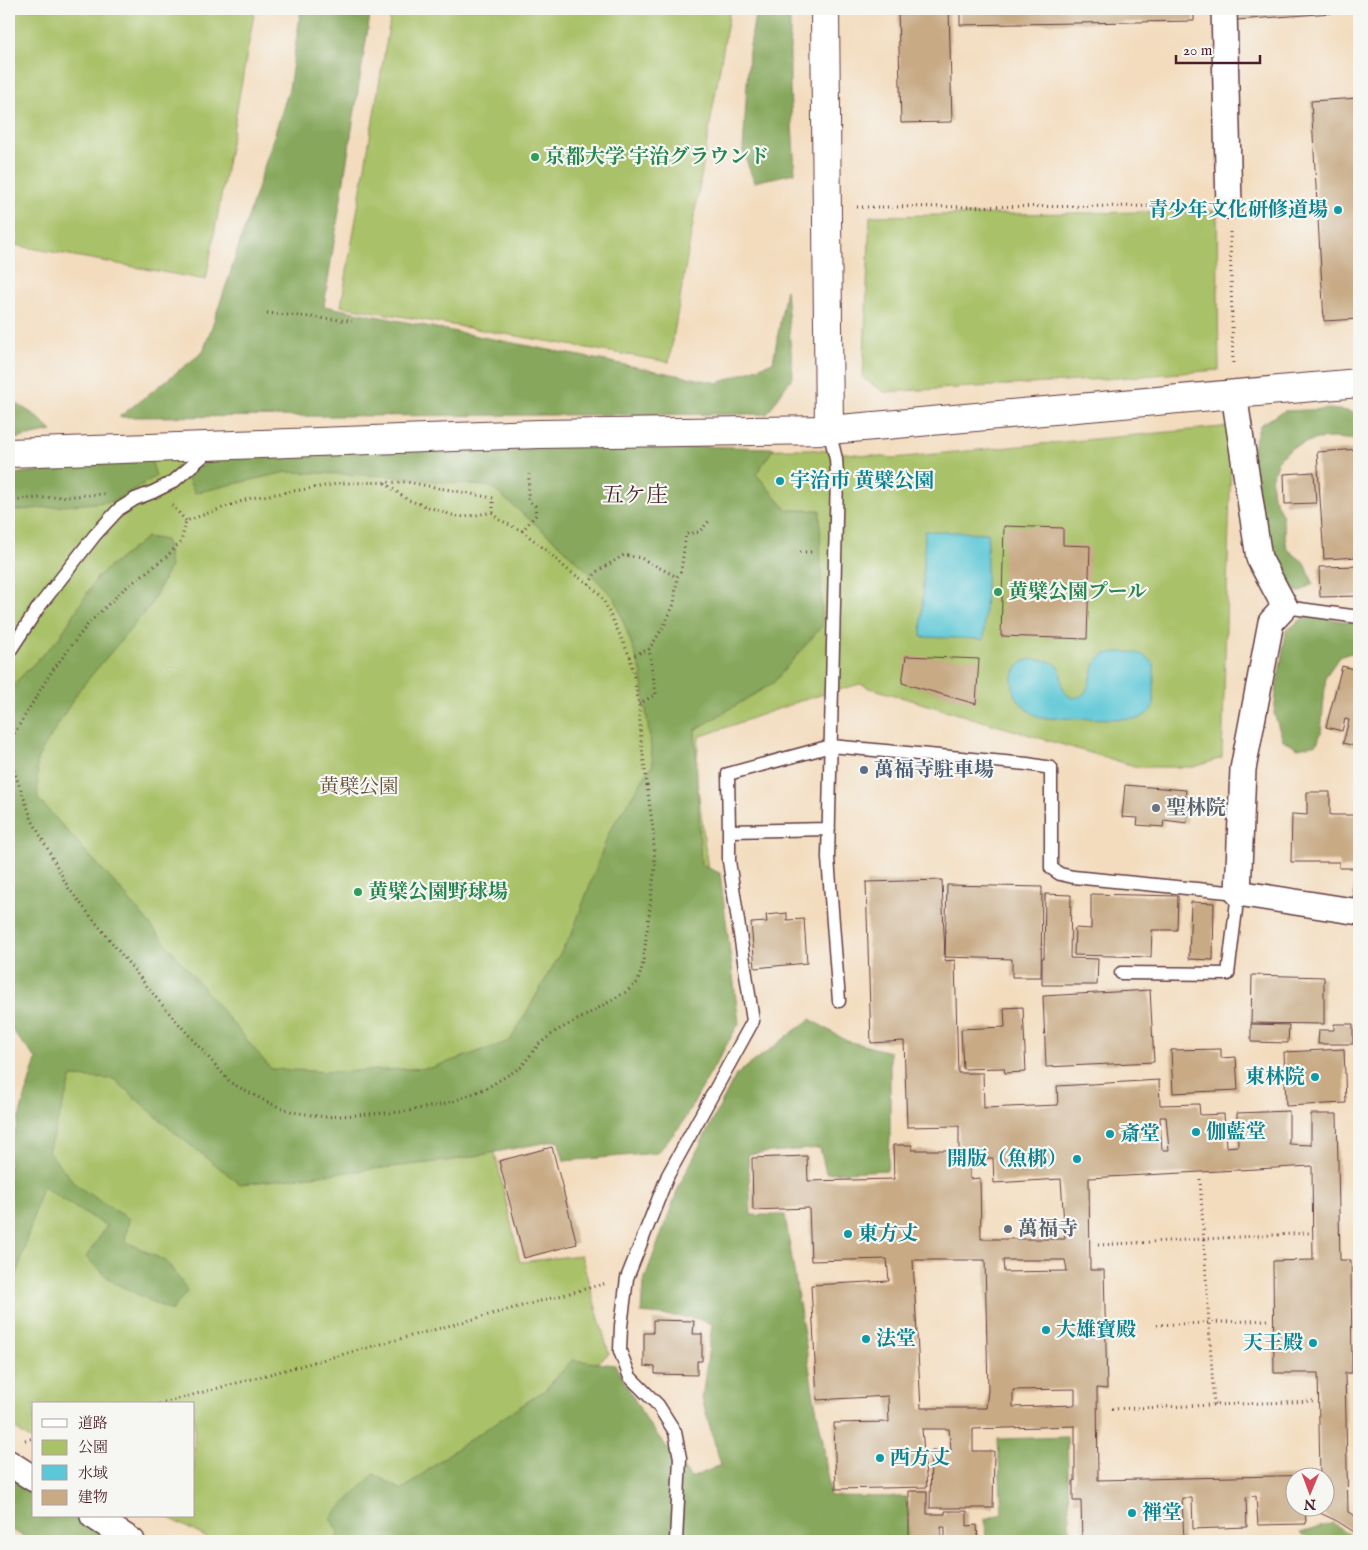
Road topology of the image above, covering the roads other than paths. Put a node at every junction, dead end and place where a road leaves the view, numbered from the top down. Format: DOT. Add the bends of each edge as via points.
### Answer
graph roads {
  1 [pos="825,9"];
  2 [pos="1224,9"];
  3 [pos="1229,206"];
  4 [pos="1233,381"];
  5 [pos="1359,383"];
  6 [pos="829,430"];
  7 [pos="216,445"];
  8 [pos="9,452"];
  9 [pos="1286,607"];
  10 [pos="1359,617"];
  11 [pos="9,652"];
  12 [pos="831,746"];
  13 [pos="829,829"];
  14 [pos="729,831"];
  15 [pos="1238,893"];
  16 [pos="1359,912"];
  17 [pos="1121,973"];
  18 [pos="840,1001"];
  19 [pos="9,1463"];
  20 [pos="32,1478"];
  21 [pos="96,1518"];
  22 [pos="132,1541"];
  23 [pos="676,1541"];
  1 -- 6 [label="street"];
  2 -- 3 [label="street"];
  4 -- 5 [label="street"];
  4 -- 6 [label="street"];
  4 -- 9 [label="street" via="1259,558"];
  6 -- 7 [label="street" via="540,434"];
  6 -- 12 [label="lane" via="837,475"];
  7 -- 8 [label="street"];
  7 -- 11 [label="lane" via="173,482 135,498 119,509 38,608"];
  9 -- 10 [label="lane"];
  9 -- 15 [label="street" via="1271,622 1243,768"];
  12 -- 13 [label="lane"];
  12 -- 14 [label="lane" via="728,774"];
  12 -- 15 [label="lane" via="1051,768 1051,868 1073,877"];
  13 -- 14 [label="lane"];
  13 -- 18 [label="lane" via="828,858"];
  14 -- 23 [label="lane" via="729,861 753,1021 668,1175 627,1278 621,1326 620,1351 630,1376 658,1405 675,1432 680,1458"];
  15 -- 16 [label="street"];
  15 -- 17 [label="lane" via="1228,974"];
  19 -- 20 [label="street"];
  21 -- 22 [label="street"];
}
